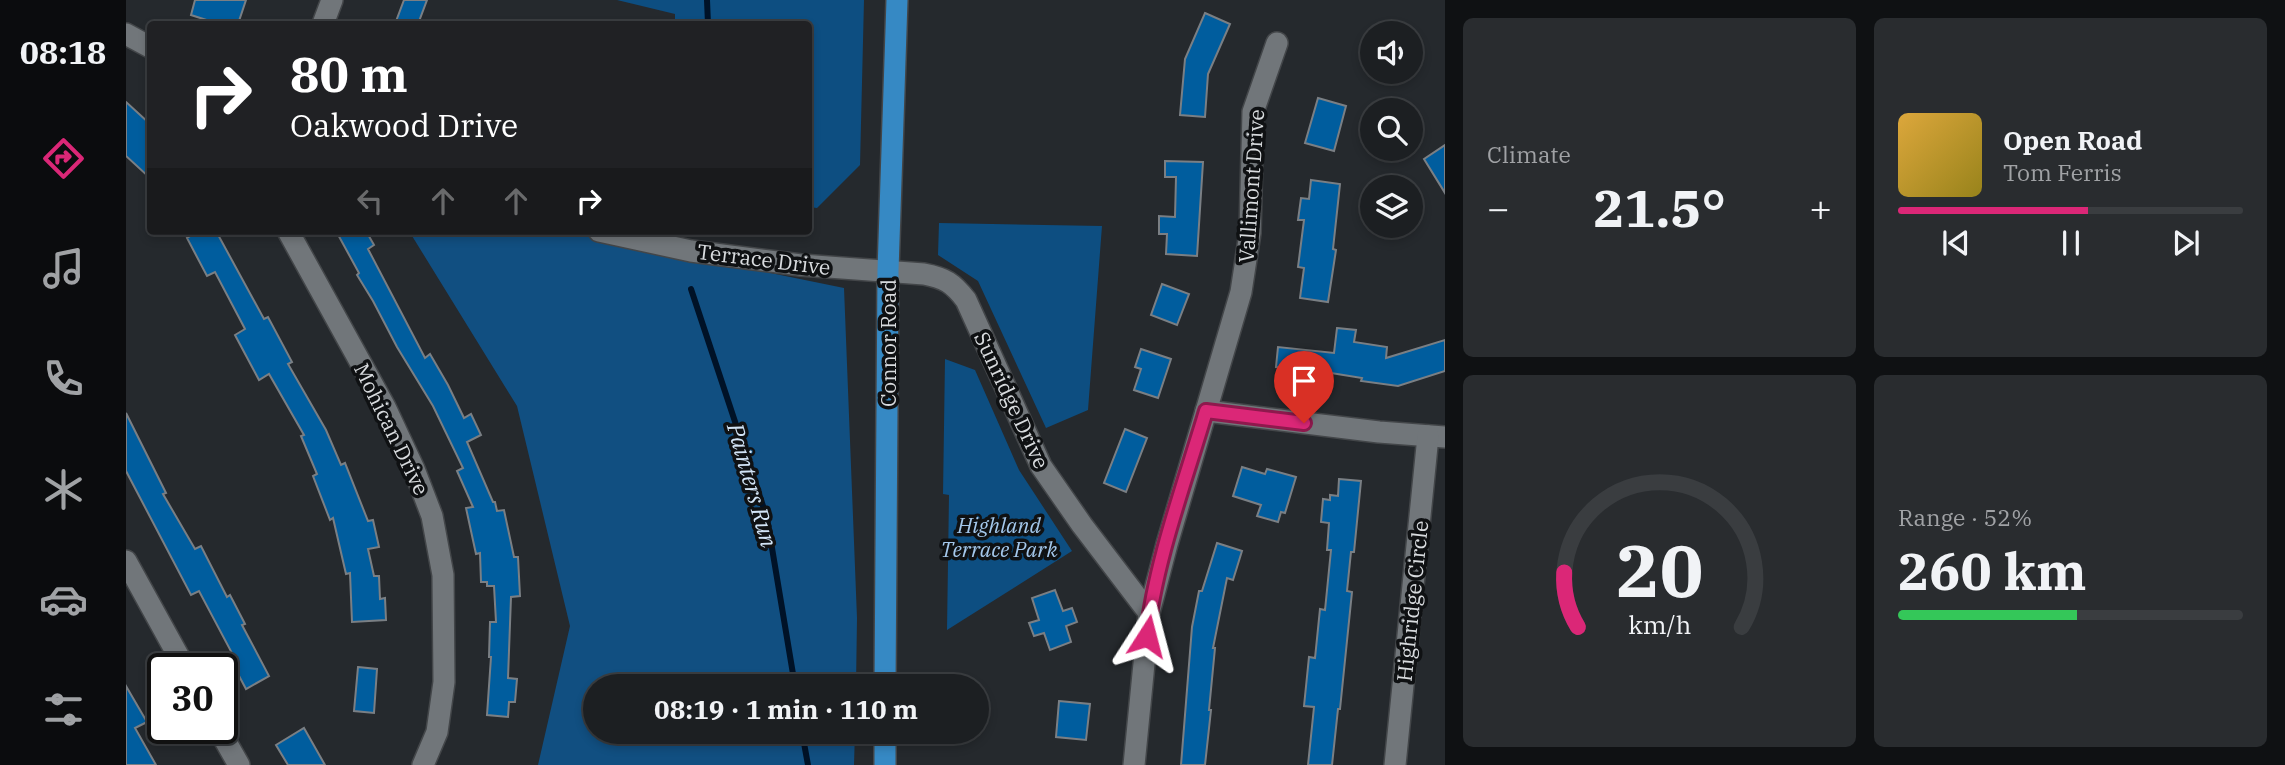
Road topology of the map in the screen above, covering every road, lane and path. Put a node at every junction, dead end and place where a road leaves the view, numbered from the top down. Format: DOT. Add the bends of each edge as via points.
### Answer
graph roads {
  1 [pos="332,0"];
  2 [pos="897,0"];
  3 [pos="324,21"];
  4 [pos="126,34"];
  5 [pos="1277,43"];
  6 [pos="147,45"];
  7 [pos="290,235"];
  8 [pos="617,235"];
  9 [pos="888,271"];
  10 [pos="1206,411"];
  11 [pos="1436,437"];
  12 [pos="126,561"];
  13 [pos="1149,613"];
  14 [pos="177,653"];
  15 [pos="885,674"];
  16 [pos="227,744"];
  17 [pos="885,744"];
  18 [pos="239,765"];
  19 [pos="424,765"];
  20 [pos="885,765"];
  21 [pos="1134,765"];
  22 [pos="1395,765"];
  1 -- 3 [label="street"];
  2 -- 9 [label="main road, Connor Road"];
  4 -- 6 [label="street"];
  5 -- 10 [label="street, Vallimont Drive" via="1253,113 1250,233 1241,292"];
  7 -- 19 [label="street, Mohican Drive" via="385,407 432,516 443,575 444,682 437,732"];
  8 -- 9 [label="street, Terrace Drive" via="691,251"];
  9 -- 13 [label="street, Sunridge Drive" via="939,277 954,285 966,300 1041,466"];
  9 -- 15 [label="main road, Connor Road"];
  10 -- 11 [label="street"];
  10 -- 13 [label="street, Vallimont Drive"];
  11 -- 22 [label="street, Highridge Circle"];
  12 -- 14 [label="street"];
  13 -- 21 [label="street"];
  16 -- 18 [label="street"];
  17 -- 20 [label="main road"];
}
